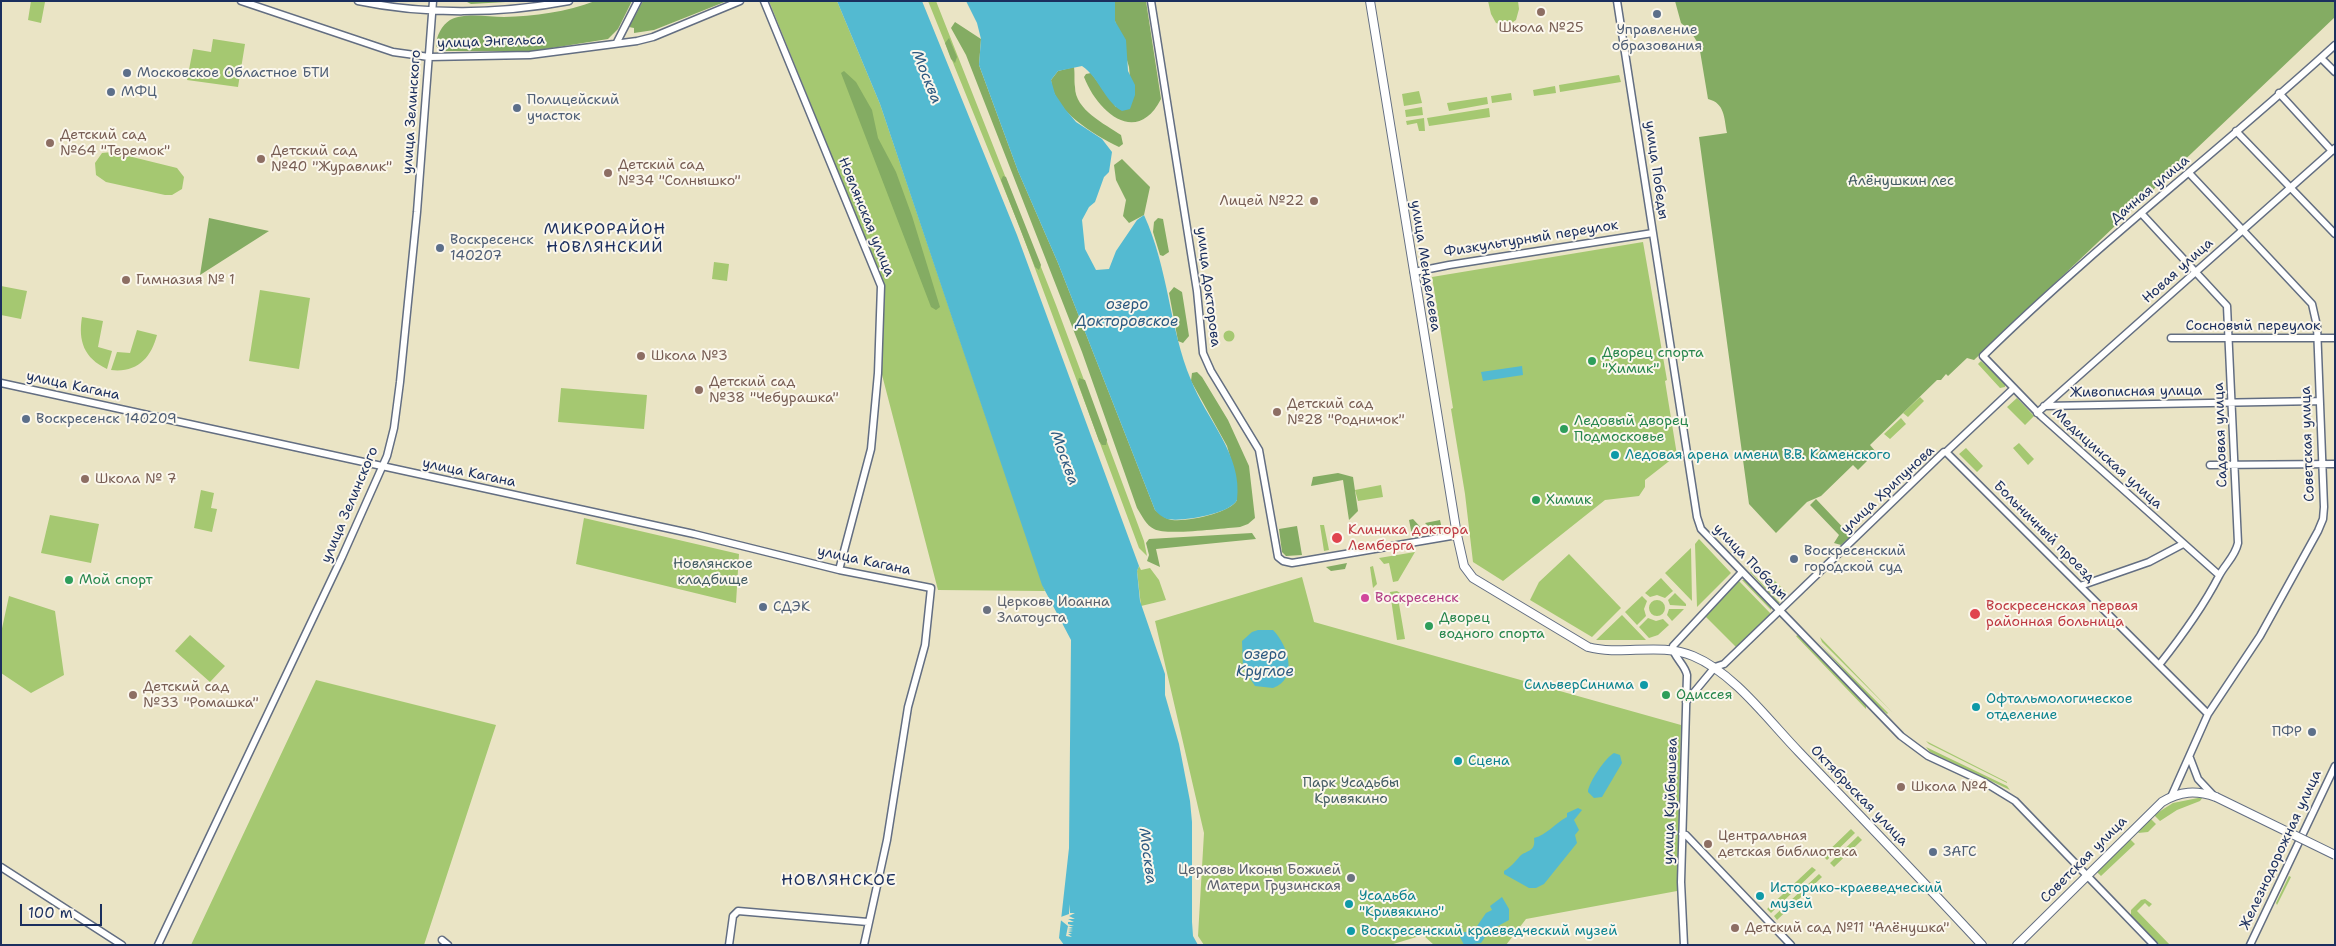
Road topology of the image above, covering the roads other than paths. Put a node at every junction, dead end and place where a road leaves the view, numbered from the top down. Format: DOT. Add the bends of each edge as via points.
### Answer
graph roads {
  1 [pos="241,1"];
  2 [pos="358,1"];
  3 [pos="432,1"];
  4 [pos="569,1"];
  5 [pos="638,1"];
  6 [pos="740,1"];
  7 [pos="764,1"];
  8 [pos="1150,1"];
  9 [pos="1370,1"];
  10 [pos="1617,1"];
  11 [pos="432,9"];
  12 [pos="620,34"];
  13 [pos="634,41"];
  14 [pos="617,42"];
  15 [pos="2335,44"];
  16 [pos="429,57"];
  17 [pos="2321,58"];
  18 [pos="2335,72"];
  19 [pos="2279,93"];
  20 [pos="2236,131"];
  21 [pos="2333,149"];
  22 [pos="2190,174"];
  23 [pos="2290,188"];
  24 [pos="2141,213"];
  25 [pos="2243,230"];
  26 [pos="1653,233"];
  27 [pos="2335,234"];
  28 [pos="1414,272"];
  29 [pos="2196,272"];
  30 [pos="2172,338"];
  31 [pos="2229,338"];
  32 [pos="2316,338"];
  33 [pos="2335,338"];
  34 [pos="1983,356"];
  35 [pos="1,383"];
  36 [pos="2014,388"];
  37 [pos="2232,401"];
  38 [pos="2319,401"];
  39 [pos="2044,406"];
  40 [pos="2037,412"];
  41 [pos="1946,452"];
  42 [pos="2323,464"];
  43 [pos="2335,464"];
  44 [pos="2210,465"];
  45 [pos="383,466"];
  46 [pos="2234,466"];
  47 [pos="1457,535"];
  48 [pos="2182,544"];
  49 [pos="839,570"];
  50 [pos="1742,572"];
  51 [pos="2220,575"];
  52 [pos="2080,586"];
  53 [pos="1780,610"];
  54 [pos="1672,650"];
  55 [pos="2159,665"];
  56 [pos="1715,667"];
  57 [pos="1686,702"];
  58 [pos="2208,714"];
  59 [pos="2190,758"];
  60 [pos="2335,766"];
  61 [pos="2171,797"];
  62 [pos="2216,797"];
  63 [pos="1682,834"];
  64 [pos="2335,855"];
  65 [pos="1,867"];
  66 [pos="2087,875"];
  67 [pos="868,922"];
  68 [pos="442,940"];
  69 [pos="122,945"];
  70 [pos="158,945"];
  71 [pos="448,945"];
  72 [pos="729,945"];
  73 [pos="864,945"];
  74 [pos="1684,945"];
  75 [pos="1791,945"];
  76 [pos="1982,945"];
  77 [pos="2017,945"];
  78 [pos="2154,945"];
  79 [pos="2250,945"];
  1 -- 16 [label="street, улица Энгельса" via="393,52"];
  2 -- 11 [label="street" via="391,8"];
  3 -- 11 [label="street, улица Зелинского"];
  4 -- 11 [label="street" via="496,9"];
  5 -- 12 [label="street"];
  6 -- 13 [label="street, улица Энгельса" via="653,37"];
  7 -- 49 [label="street, Новлянская улица" via="881,286 871,449"];
  8 -- 47 [label="street, улица Докторова" via="1197,291 1203,353 1259,450 1275,548 1282,560 1292,563"];
  9 -- 28 [label="main road, улица Менделеева"];
  10 -- 26 [label="street, улица Победы"];
  11 -- 16 [label="street, улица Зелинского"];
  12 -- 13 [label="street"];
  12 -- 14 [label="street"];
  13 -- 14 [label="street, улица Энгельса"];
  14 -- 16 [label="street, улица Энгельса" via="530,55"];
  15 -- 17 [label="street, Дачная улица"];
  16 -- 45 [label="street, улица Зелинского" via="400,382 393,433"];
  17 -- 18 [label="street"];
  17 -- 19 [label="street, Дачная улица"];
  19 -- 20 [label="street, Дачная улица"];
  19 -- 21 [label="street"];
  20 -- 22 [label="street, Дачная улица"];
  20 -- 23 [label="street"];
  21 -- 23 [label="street, Новая улица"];
  22 -- 24 [label="street, Дачная улица"];
  22 -- 25 [label="street, Советская улица"];
  23 -- 25 [label="street, Новая улица"];
  23 -- 27 [label="street"];
  24 -- 29 [label="street, Садовая улица"];
  24 -- 34 [label="street, Дачная улица" via="2043,297"];
  25 -- 29 [label="street, Новая улица"];
  25 -- 32 [label="street, Советская улица" via="2312,304 2316,315"];
  26 -- 28 [label="street, Физкультурный переулок"];
  26 -- 50 [label="street, улица Победы" via="1698,525"];
  28 -- 47 [label="main road, улица Менделеева"];
  29 -- 31 [label="street, Садовая улица" via="2227,306"];
  29 -- 39 [label="street, Новая улица"];
  30 -- 31 [label="street, Сосновый переулок"];
  31 -- 32 [label="street, Сосновый переулок"];
  31 -- 37 [label="street, Садовая улица"];
  32 -- 33 [label="street, Сосновый переулок"];
  32 -- 38 [label="street, Советская улица"];
  34 -- 36 [label="street, Медицинская улица"];
  35 -- 45 [label="street, улица Кагана"];
  36 -- 40 [label="street, Медицинская улица"];
  36 -- 41 [label="street, улица Хрипунова"];
  37 -- 38 [label="street, Живописная улица"];
  37 -- 39 [label="street, Живописная улица"];
  37 -- 46 [label="street, Садовая улица"];
  38 -- 42 [label="street, Советская улица"];
  39 -- 40 [label="street, Новая улица"];
  40 -- 48 [label="street, Медицинская улица"];
  41 -- 52 [label="street, Больничный проезд"];
  41 -- 53 [label="street, улица Хрипунова"];
  42 -- 43 [label="street"];
  42 -- 46 [label="street"];
  42 -- 58 [label="street, Советская улица" via="2320,526 2260,636"];
  44 -- 46 [label="street"];
  45 -- 49 [label="street, улица Кагана" via="694,534"];
  45 -- 70 [label="street, улица Зелинского"];
  46 -- 51 [label="street, Садовая улица" via="2238,543 2232,560"];
  47 -- 54 [label="main road, улица Менделеева" via="1464,566 1473,578 1588,647"];
  48 -- 51 [label="street, Медицинская улица"];
  48 -- 52 [label="street" via="2149,562"];
  49 -- 67 [label="street, улица Кагана" via="931,588 925,645 908,707 888,840"];
  50 -- 53 [label="street, улица Победы"];
  50 -- 54 [label="street" via="1673,644"];
  51 -- 55 [label="street, Садовая улица" via="2208,600"];
  52 -- 55 [label="street, Больничный проезд"];
  53 -- 56 [label="street, улица Хрипунова" via="1724,664"];
  53 -- 66 [label="street, улица Победы" via="1910,744 2009,796"];
  54 -- 56 [label="main road, Октябрьская улица"];
  54 -- 57 [label="street, улица Куйбышева" via="1686,670"];
  55 -- 58 [label="street, Больничный проезд"];
  56 -- 57 [label="street"];
  56 -- 76 [label="main road, Октябрьская улица"];
  57 -- 63 [label="street, улица Куйбышева"];
  58 -- 59 [label="street, Советская улица"];
  59 -- 61 [label="street, Советская улица"];
  59 -- 62 [label="street" via="2198,780"];
  60 -- 79 [label="street, Железнодорожная улица"];
  61 -- 62 [label="main road, Советская улица" via="2197,792"];
  61 -- 66 [label="main road, Советская улица" via="2154,808"];
  62 -- 64 [label="main road, Советская улица, bridge"];
  63 -- 74 [label="street, улица Куйбышева"];
  63 -- 75 [label="street"];
  65 -- 69 [label="street"];
  66 -- 77 [label="main road, Советская улица"];
  66 -- 78 [label="street, улица Победы"];
  67 -- 72 [label="street" via="738,911 733,916"];
  67 -- 73 [label="street"];
  68 -- 71 [label="street"];
}
